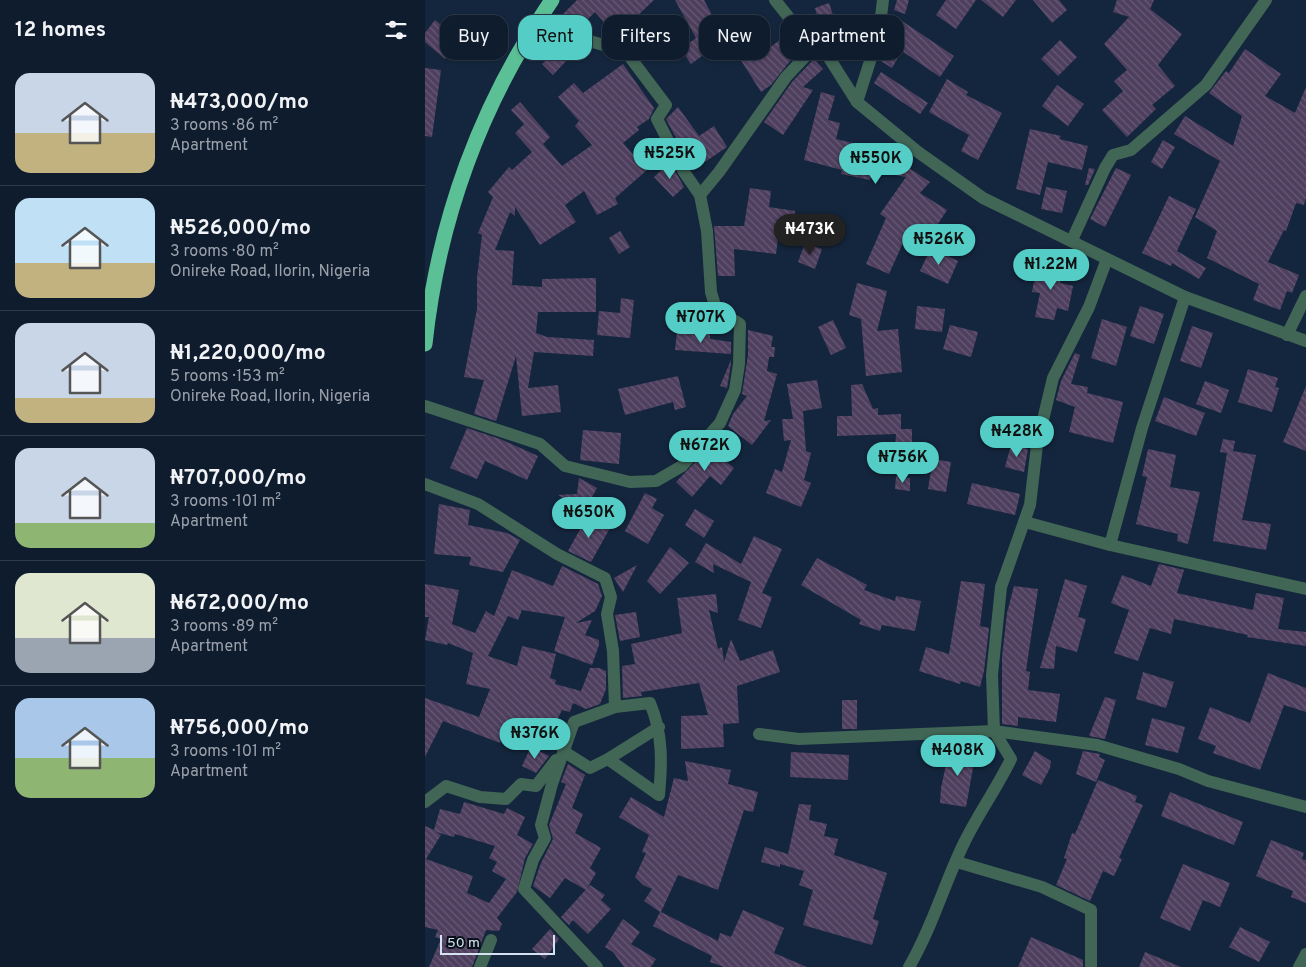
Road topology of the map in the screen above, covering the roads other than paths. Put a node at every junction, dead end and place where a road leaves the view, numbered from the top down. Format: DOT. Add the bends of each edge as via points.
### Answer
graph roads {
  1 [pos="552,0"];
  2 [pos="775,0"];
  3 [pos="883,0"];
  4 [pos="1266,0"];
  5 [pos="542,15"];
  6 [pos="787,15"];
  7 [pos="592,42"];
  8 [pos="518,54"];
  9 [pos="802,60"];
  10 [pos="830,60"];
  11 [pos="857,102"];
  12 [pos="700,195"];
  13 [pos="1072,240"];
  14 [pos="1107,259"];
  15 [pos="1185,296"];
  16 [pos="1306,296"];
  17 [pos="1287,335"];
  18 [pos="1306,342"];
  19 [pos="425,344"];
  20 [pos="425,406"];
  21 [pos="425,484"];
  22 [pos="1025,522"];
  23 [pos="1109,544"];
  24 [pos="1306,590"];
  25 [pos="615,707"];
  26 [pos="659,727"];
  27 [pos="994,731"];
  28 [pos="759,734"];
  29 [pos="563,751"];
  30 [pos="608,759"];
  31 [pos="425,802"];
  32 [pos="1306,807"];
  33 [pos="957,862"];
  34 [pos="491,940"];
  35 [pos="1306,954"];
  36 [pos="480,967"];
  37 [pos="597,967"];
  38 [pos="909,967"];
  39 [pos="1091,967"];
  40 [pos="1299,967"];
  1 -- 5 [label="highway"];
  2 -- 6 [label="street"];
  3 -- 11 [label="street" via="879,33"];
  4 -- 13 [label="street" via="1206,85 1131,150 1113,155"];
  7 -- 12 [label="street" via="625,52 666,105 657,119 684,172"];
  8 -- 19 [label="highway" via="487,113 456,194 433,283"];
  9 -- 12 [label="street" via="786,77"];
  10 -- 11 [label="street"];
  11 -- 13 [label="street" via="918,152 983,198"];
  12 -- 20 [label="street" via="707,231 711,292 716,309 740,324 739,364 735,390 720,423 682,466 656,481 630,482 565,466 540,444"];
  13 -- 14 [label="street"];
  14 -- 15 [label="street"];
  14 -- 22 [label="street" via="1089,307 1053,378 1037,445 1031,505"];
  15 -- 17 [label="street"];
  15 -- 23 [label="street"];
  16 -- 17 [label="street"];
  17 -- 18 [label="street"];
  21 -- 25 [label="street" via="478,504 557,554 605,578 611,597 607,614 613,652"];
  22 -- 23 [label="street"];
  22 -- 27 [label="street" via="1001,587 993,675"];
  23 -- 24 [label="street"];
  25 -- 26 [label="street" via="650,703"];
  25 -- 29 [label="street" via="574,722"];
  26 -- 30 [label="street"];
  26 -- 30 [label="street" via="662,759 659,796"];
  27 -- 28 [label="street" via="799,739"];
  27 -- 32 [label="street" via="1097,745 1208,781"];
  27 -- 33 [label="street" via="1011,759 964,843"];
  29 -- 30 [label="street" via="590,768"];
  29 -- 31 [label="street" via="537,786 521,784 506,799 480,797 446,786"];
  29 -- 37 [label="street" via="541,825 545,838 533,860 524,889"];
  33 -- 38 [label="street" via="925,940"];
  33 -- 39 [label="street" via="1042,887 1091,910"];
  34 -- 36 [label="street"];
  35 -- 40 [label="street"];
}
